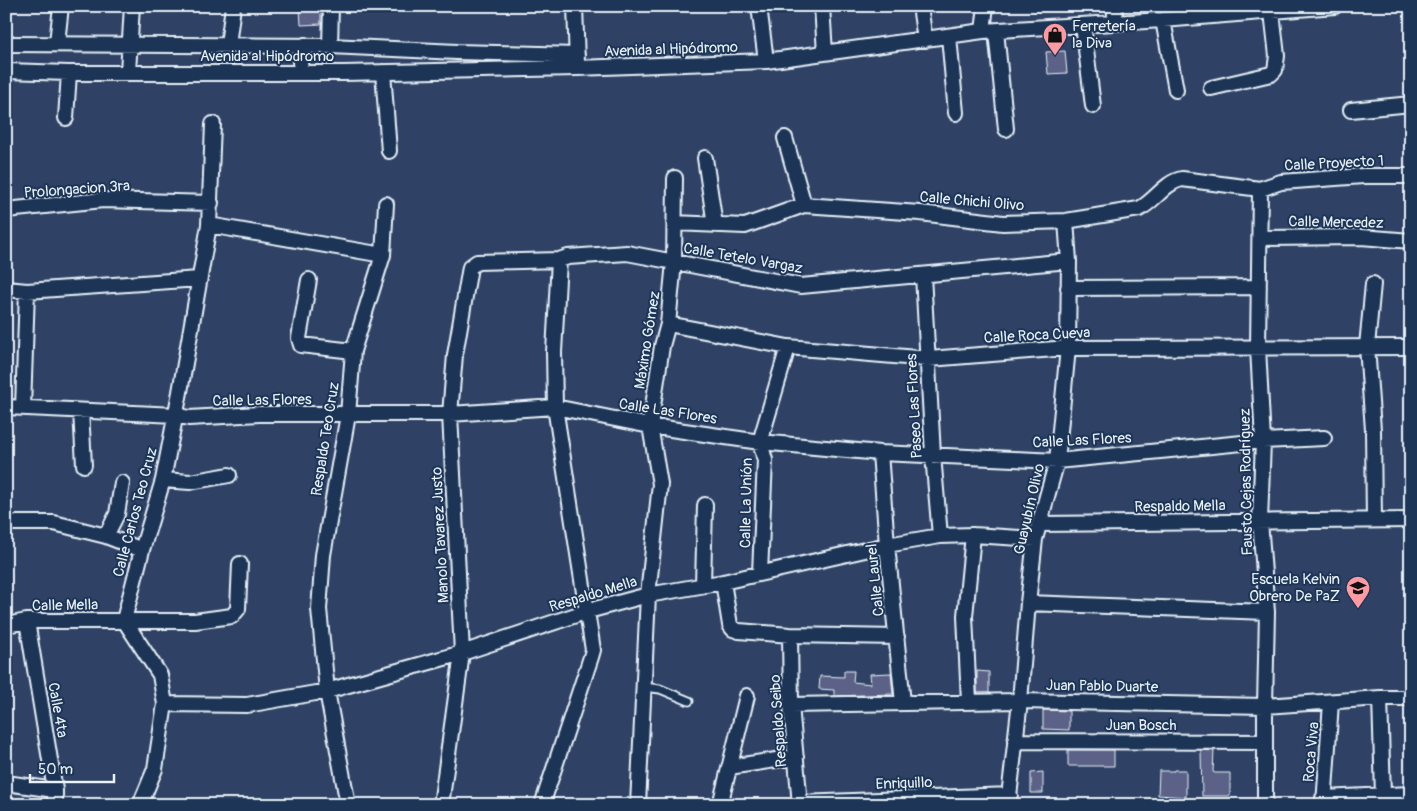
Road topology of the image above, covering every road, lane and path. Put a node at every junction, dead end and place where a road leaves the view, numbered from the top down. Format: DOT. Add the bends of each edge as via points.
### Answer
graph roads {
  1 [pos="61,6"];
  2 [pos="132,6"];
  3 [pos="233,6"];
  4 [pos="331,6"];
  5 [pos="575,6"];
  6 [pos="760,6"];
  7 [pos="822,6"];
  8 [pos="920,6"];
  9 [pos="986,6"];
  10 [pos="1114,6"];
  11 [pos="1335,6"];
  12 [pos="1272,12"];
  13 [pos="1163,20"];
  14 [pos="1116,23"];
  15 [pos="1083,25"];
  16 [pos="990,31"];
  17 [pos="949,36"];
  18 [pos="925,40"];
  19 [pos="57,43"];
  20 [pos="6,44"];
  21 [pos="129,45"];
  22 [pos="228,45"];
  23 [pos="305,46"];
  24 [pos="330,46"];
  25 [pos="825,53"];
  26 [pos="766,61"];
  27 [pos="577,62"];
  28 [pos="6,71"];
  29 [pos="128,72"];
  30 [pos="383,72"];
  31 [pos="69,73"];
  32 [pos="301,73"];
  33 [pos="1211,88"];
  34 [pos="1176,90"];
  35 [pos="1411,104"];
  36 [pos="1093,106"];
  37 [pos="1351,110"];
  38 [pos="956,113"];
  39 [pos="66,118"];
  40 [pos="213,124"];
  41 [pos="1006,129"];
  42 [pos="785,138"];
  43 [pos="389,151"];
  44 [pos="705,158"];
  45 [pos="1411,176"];
  46 [pos="675,178"];
  47 [pos="1260,189"];
  48 [pos="211,203"];
  49 [pos="386,204"];
  50 [pos="804,205"];
  51 [pos="6,210"];
  52 [pos="1066,221"];
  53 [pos="674,223"];
  54 [pos="208,225"];
  55 [pos="715,225"];
  56 [pos="1260,238"];
  57 [pos="1411,241"];
  58 [pos="383,256"];
  59 [pos="559,260"];
  60 [pos="1069,261"];
  61 [pos="674,262"];
  62 [pos="472,265"];
  63 [pos="923,275"];
  64 [pos="199,279"];
  65 [pos="309,280"];
  66 [pos="1373,284"];
  67 [pos="1259,287"];
  68 [pos="1068,288"];
  69 [pos="6,289"];
  70 [pos="28,291"];
  71 [pos="668,324"];
  72 [pos="1367,346"];
  73 [pos="788,347"];
  74 [pos="1411,347"];
  75 [pos="1068,348"];
  76 [pos="1258,348"];
  77 [pos="353,351"];
  78 [pos="928,359"];
  79 [pos="6,407"];
  80 [pos="555,407"];
  81 [pos="23,408"];
  82 [pos="81,410"];
  83 [pos="450,414"];
  84 [pos="176,415"];
  85 [pos="348,415"];
  86 [pos="650,426"];
  87 [pos="1324,438"];
  88 [pos="1263,441"];
  89 [pos="760,442"];
  90 [pos="880,454"];
  91 [pos="933,455"];
  92 [pos="1057,461"];
  93 [pos="84,465"];
  94 [pos="229,475"];
  95 [pos="163,480"];
  96 [pos="122,483"];
  97 [pos="705,505"];
  98 [pos="1374,520"];
  99 [pos="1411,520"];
  100 [pos="1260,521"];
  101 [pos="6,523"];
  102 [pos="1040,524"];
  103 [pos="973,535"];
  104 [pos="106,536"];
  105 [pos="940,536"];
  106 [pos="1035,539"];
  107 [pos="887,545"];
  108 [pos="142,550"];
  109 [pos="240,564"];
  110 [pos="760,573"];
  111 [pos="723,582"];
  112 [pos="703,585"];
  113 [pos="648,595"];
  114 [pos="1028,603"];
  115 [pos="588,611"];
  116 [pos="1267,612"];
  117 [pos="124,620"];
  118 [pos="27,621"];
  119 [pos="6,626"];
  120 [pos="790,636"];
  121 [pos="897,637"];
  122 [pos="462,653"];
  123 [pos="644,687"];
  124 [pos="327,691"];
  125 [pos="747,696"];
  126 [pos="1380,698"];
  127 [pos="1411,698"];
  128 [pos="689,701"];
  129 [pos="1020,701"];
  130 [pos="969,702"];
  131 [pos="1331,702"];
  132 [pos="903,703"];
  133 [pos="165,704"];
  134 [pos="791,705"];
  135 [pos="1265,706"];
  136 [pos="1016,741"];
  137 [pos="1265,742"];
  138 [pos="796,758"];
  139 [pos="729,767"];
  140 [pos="6,783"];
  141 [pos="55,790"];
  142 [pos="1411,794"];
  143 [pos="1383,795"];
  144 [pos="1009,800"];
  145 [pos="1324,801"];
  146 [pos="800,804"];
  147 [pos="56,805"];
  148 [pos="140,805"];
  149 [pos="348,805"];
  150 [pos="441,805"];
  151 [pos="542,805"];
  152 [pos="638,805"];
  153 [pos="720,805"];
  154 [pos="1265,805"];
  1 -- 19 [label="street"];
  2 -- 21 [label="street"];
  3 -- 22 [label="street"];
  4 -- 24 [label="street"];
  5 -- 27 [label="street"];
  6 -- 26 [label="street"];
  7 -- 25 [label="street"];
  8 -- 18 [label="street"];
  9 -- 16 [label="street"];
  10 -- 14 [label="street"];
  11 -- 12 [label="street, Avenida al Hipódromo"];
  12 -- 13 [label="street, Avenida al Hipódromo"];
  12 -- 33 [label="street" via="1276,70"];
  13 -- 14 [label="street, Avenida al Hipódromo"];
  13 -- 34 [label="street"];
  14 -- 15 [label="street, Avenida al Hipódromo"];
  15 -- 16 [label="street, Avenida al Hipódromo"];
  15 -- 36 [label="street"];
  16 -- 17 [label="street, Avenida al Hipódromo"];
  16 -- 41 [label="street"];
  17 -- 18 [label="street, Avenida al Hipódromo"];
  17 -- 38 [label="street"];
  18 -- 25 [label="street, Avenida al Hipódromo"];
  19 -- 20 [label="street"];
  19 -- 21 [label="street"];
  21 -- 22 [label="street"];
  21 -- 29 [label="street"];
  22 -- 23 [label="street"];
  23 -- 24 [label="street"];
  23 -- 32 [label="street" via="300,60"];
  24 -- 27 [label="street"];
  25 -- 26 [label="street, Avenida al Hipódromo"];
  26 -- 27 [label="street, Avenida al Hipódromo"];
  27 -- 30 [label="street, Avenida al Hipódromo"];
  28 -- 31 [label="street, Avenida al Hipódromo"];
  29 -- 31 [label="street, Avenida al Hipódromo"];
  29 -- 32 [label="street, Avenida al Hipódromo"];
  30 -- 32 [label="street, Avenida al Hipódromo"];
  30 -- 43 [label="street"];
  31 -- 39 [label="street"];
  35 -- 37 [label="street"];
  40 -- 48 [label="street, Calle Carlos Teo Cruz"];
  42 -- 50 [label="street"];
  44 -- 55 [label="street"];
  45 -- 47 [label="street, Calle Proyecto 1" via="1281,182"];
  46 -- 53 [label="street, Máximo Gómez"];
  47 -- 52 [label="street, Calle Chichi Olivo" via="1182,179 1176,180 1139,209"];
  47 -- 56 [label="street, Fausto Cejas Rodríguez"];
  48 -- 51 [label="street, Prolongacion 3ra" via="103,200"];
  48 -- 54 [label="street, Calle Carlos Teo Cruz"];
  49 -- 58 [label="street, Respaldo Teo Cruz"];
  50 -- 52 [label="street, Calle Chichi Olivo" via="1003,223"];
  50 -- 55 [label="street, Calle Chichi Olivo" via="746,226"];
  52 -- 60 [label="street, Guayubín Olivo"];
  53 -- 55 [label="street, Calle Chichi Olivo"];
  53 -- 61 [label="street, Máximo Gómez"];
  54 -- 58 [label="street"];
  54 -- 64 [label="street, Calle Carlos Teo Cruz"];
  56 -- 57 [label="street, Calle Mercedez" via="1361,237"];
  56 -- 67 [label="street, Fausto Cejas Rodríguez"];
  58 -- 77 [label="street, Respaldo Teo Cruz"];
  59 -- 61 [label="street, Calle Tetelo Vargaz" via="627,253"];
  59 -- 62 [label="street, Calle Tetelo Vargaz" via="477,262"];
  59 -- 80 [label="street"];
  60 -- 63 [label="street, Calle Tetelo Vargaz"];
  60 -- 68 [label="street, Guayubín Olivo"];
  61 -- 63 [label="street, Calle Tetelo Vargaz" via="801,286"];
  61 -- 71 [label="street, Máximo Gómez"];
  62 -- 83 [label="street, Manolo Tavarez Justo" via="455,355"];
  63 -- 78 [label="street, Paseo Las Flores"];
  64 -- 70 [label="street"];
  64 -- 84 [label="street, Calle Carlos Teo Cruz"];
  65 -- 77 [label="street" via="300,345"];
  66 -- 72 [label="street"];
  67 -- 68 [label="street"];
  67 -- 76 [label="street, Fausto Cejas Rodríguez"];
  68 -- 75 [label="street, Guayubín Olivo"];
  69 -- 70 [label="street"];
  70 -- 81 [label="street"];
  71 -- 73 [label="street, Calle Roca Cueva"];
  71 -- 86 [label="street, Máximo Gómez"];
  72 -- 74 [label="street, Calle Roca Cueva"];
  72 -- 76 [label="street, Calle Roca Cueva"];
  72 -- 98 [label="street" via="1373,430"];
  73 -- 78 [label="street, Calle Roca Cueva"];
  73 -- 89 [label="street, Calle La Unión"];
  75 -- 76 [label="street, Calle Roca Cueva"];
  75 -- 78 [label="street, Calle Roca Cueva"];
  75 -- 92 [label="street, Guayubín Olivo"];
  76 -- 88 [label="street, Fausto Cejas Rodríguez"];
  77 -- 85 [label="street, Respaldo Teo Cruz"];
  78 -- 91 [label="street, Paseo Las Flores"];
  79 -- 81 [label="street, Calle Las Flores"];
  80 -- 83 [label="street, Calle Las Flores"];
  80 -- 86 [label="street, Calle Las Flores"];
  80 -- 115 [label="street"];
  81 -- 82 [label="street, Calle Las Flores"];
  82 -- 84 [label="street, Calle Las Flores"];
  82 -- 93 [label="street"];
  83 -- 85 [label="street, Calle Las Flores"];
  83 -- 122 [label="street, Manolo Tavarez Justo"];
  84 -- 85 [label="street, Calle Las Flores" via="189,418 259,414"];
  84 -- 95 [label="street, Calle Carlos Teo Cruz"];
  85 -- 124 [label="street, Respaldo Teo Cruz" via="323,555 319,610"];
  86 -- 89 [label="street, Calle Las Flores"];
  86 -- 113 [label="street, Máximo Gómez" via="660,484"];
  87 -- 88 [label="street, Calle Las Flores"];
  88 -- 92 [label="street, Calle Las Flores"];
  88 -- 100 [label="street, Fausto Cejas Rodríguez"];
  89 -- 90 [label="street, Calle Las Flores"];
  89 -- 110 [label="street, Calle La Unión" via="766,460"];
  90 -- 91 [label="street, Calle Las Flores"];
  90 -- 107 [label="street, Calle Laurel"];
  91 -- 92 [label="street, Calle Las Flores"];
  91 -- 105 [label="street, Paseo Las Flores"];
  92 -- 102 [label="street, Guayubín Olivo"];
  94 -- 95 [label="street" via="190,482"];
  95 -- 108 [label="street, Calle Carlos Teo Cruz"];
  96 -- 104 [label="street" via="117,514"];
  97 -- 112 [label="street"];
  98 -- 99 [label="street, Respaldo Mella"];
  98 -- 100 [label="street, Respaldo Mella"];
  100 -- 102 [label="street, Respaldo Mella"];
  100 -- 116 [label="street, Fausto Cejas Rodríguez"];
  101 -- 104 [label="street" via="54,523"];
  102 -- 106 [label="street, Guayubín Olivo"];
  103 -- 105 [label="street, Respaldo Mella"];
  103 -- 106 [label="street, Respaldo Mella"];
  103 -- 130 [label="street" via="965,616"];
  104 -- 108 [label="street"];
  105 -- 107 [label="street, Respaldo Mella"];
  106 -- 114 [label="street, Guayubín Olivo"];
  107 -- 110 [label="street, Respaldo Mella"];
  107 -- 121 [label="street, Calle Laurel"];
  108 -- 117 [label="street, Calle Carlos Teo Cruz"];
  109 -- 117 [label="street, Calle Mella" via="238,609 232,616 195,621"];
  110 -- 111 [label="street, Respaldo Mella"];
  111 -- 112 [label="street, Respaldo Mella"];
  111 -- 120 [label="street" via="732,629"];
  112 -- 113 [label="street, Respaldo Mella"];
  113 -- 115 [label="street, Respaldo Mella"];
  113 -- 123 [label="street, Máximo Gómez"];
  114 -- 116 [label="street"];
  114 -- 129 [label="street, Guayubín Olivo"];
  115 -- 122 [label="street, Respaldo Mella"];
  115 -- 151 [label="street" via="592,657"];
  116 -- 135 [label="street, Fausto Cejas Rodríguez"];
  117 -- 118 [label="street, Calle Mella"];
  117 -- 133 [label="street" via="160,675"];
  118 -- 119 [label="street, Calle Mella"];
  118 -- 141 [label="street, Calle 4ta"];
  120 -- 121 [label="street"];
  120 -- 134 [label="street, Respaldo Seibo"];
  121 -- 132 [label="street, Calle Laurel"];
  122 -- 124 [label="street, Respaldo Mella"];
  122 -- 150 [label="street, Manolo Tavarez Justo"];
  123 -- 128 [label="lane" via="660,689"];
  123 -- 152 [label="street, Máximo Gómez"];
  124 -- 133 [label="street, Respaldo Mella" via="247,705"];
  124 -- 149 [label="street, Respaldo Teo Cruz"];
  125 -- 139 [label="street"];
  126 -- 127 [label="street, Juan Pablo Duarte"];
  126 -- 131 [label="street, Juan Pablo Duarte"];
  126 -- 143 [label="street"];
  129 -- 130 [label="street, Juan Pablo Duarte"];
  129 -- 135 [label="street, Juan Pablo Duarte"];
  129 -- 136 [label="street, Guayubín Olivo"];
  130 -- 132 [label="street, Juan Pablo Duarte"];
  131 -- 135 [label="street, Juan Pablo Duarte"];
  131 -- 145 [label="street, Roca Viva"];
  132 -- 134 [label="street, Juan Pablo Duarte"];
  133 -- 148 [label="street" via="155,769"];
  134 -- 138 [label="street, Respaldo Seibo"];
  135 -- 137 [label="street, Fausto Cejas Rodríguez"];
  136 -- 137 [label="street, Juan Bosch"];
  136 -- 144 [label="street, Guayubín Olivo"];
  137 -- 154 [label="street, Fausto Cejas Rodríguez"];
  138 -- 139 [label="street"];
  138 -- 146 [label="street, Respaldo Seibo"];
  139 -- 153 [label="street"];
  140 -- 141 [label="street"];
  141 -- 147 [label="street, Calle 4ta"];
  142 -- 143 [label="street"];
  143 -- 145 [label="street"];
  144 -- 146 [label="street, Enriquillo"];
}
